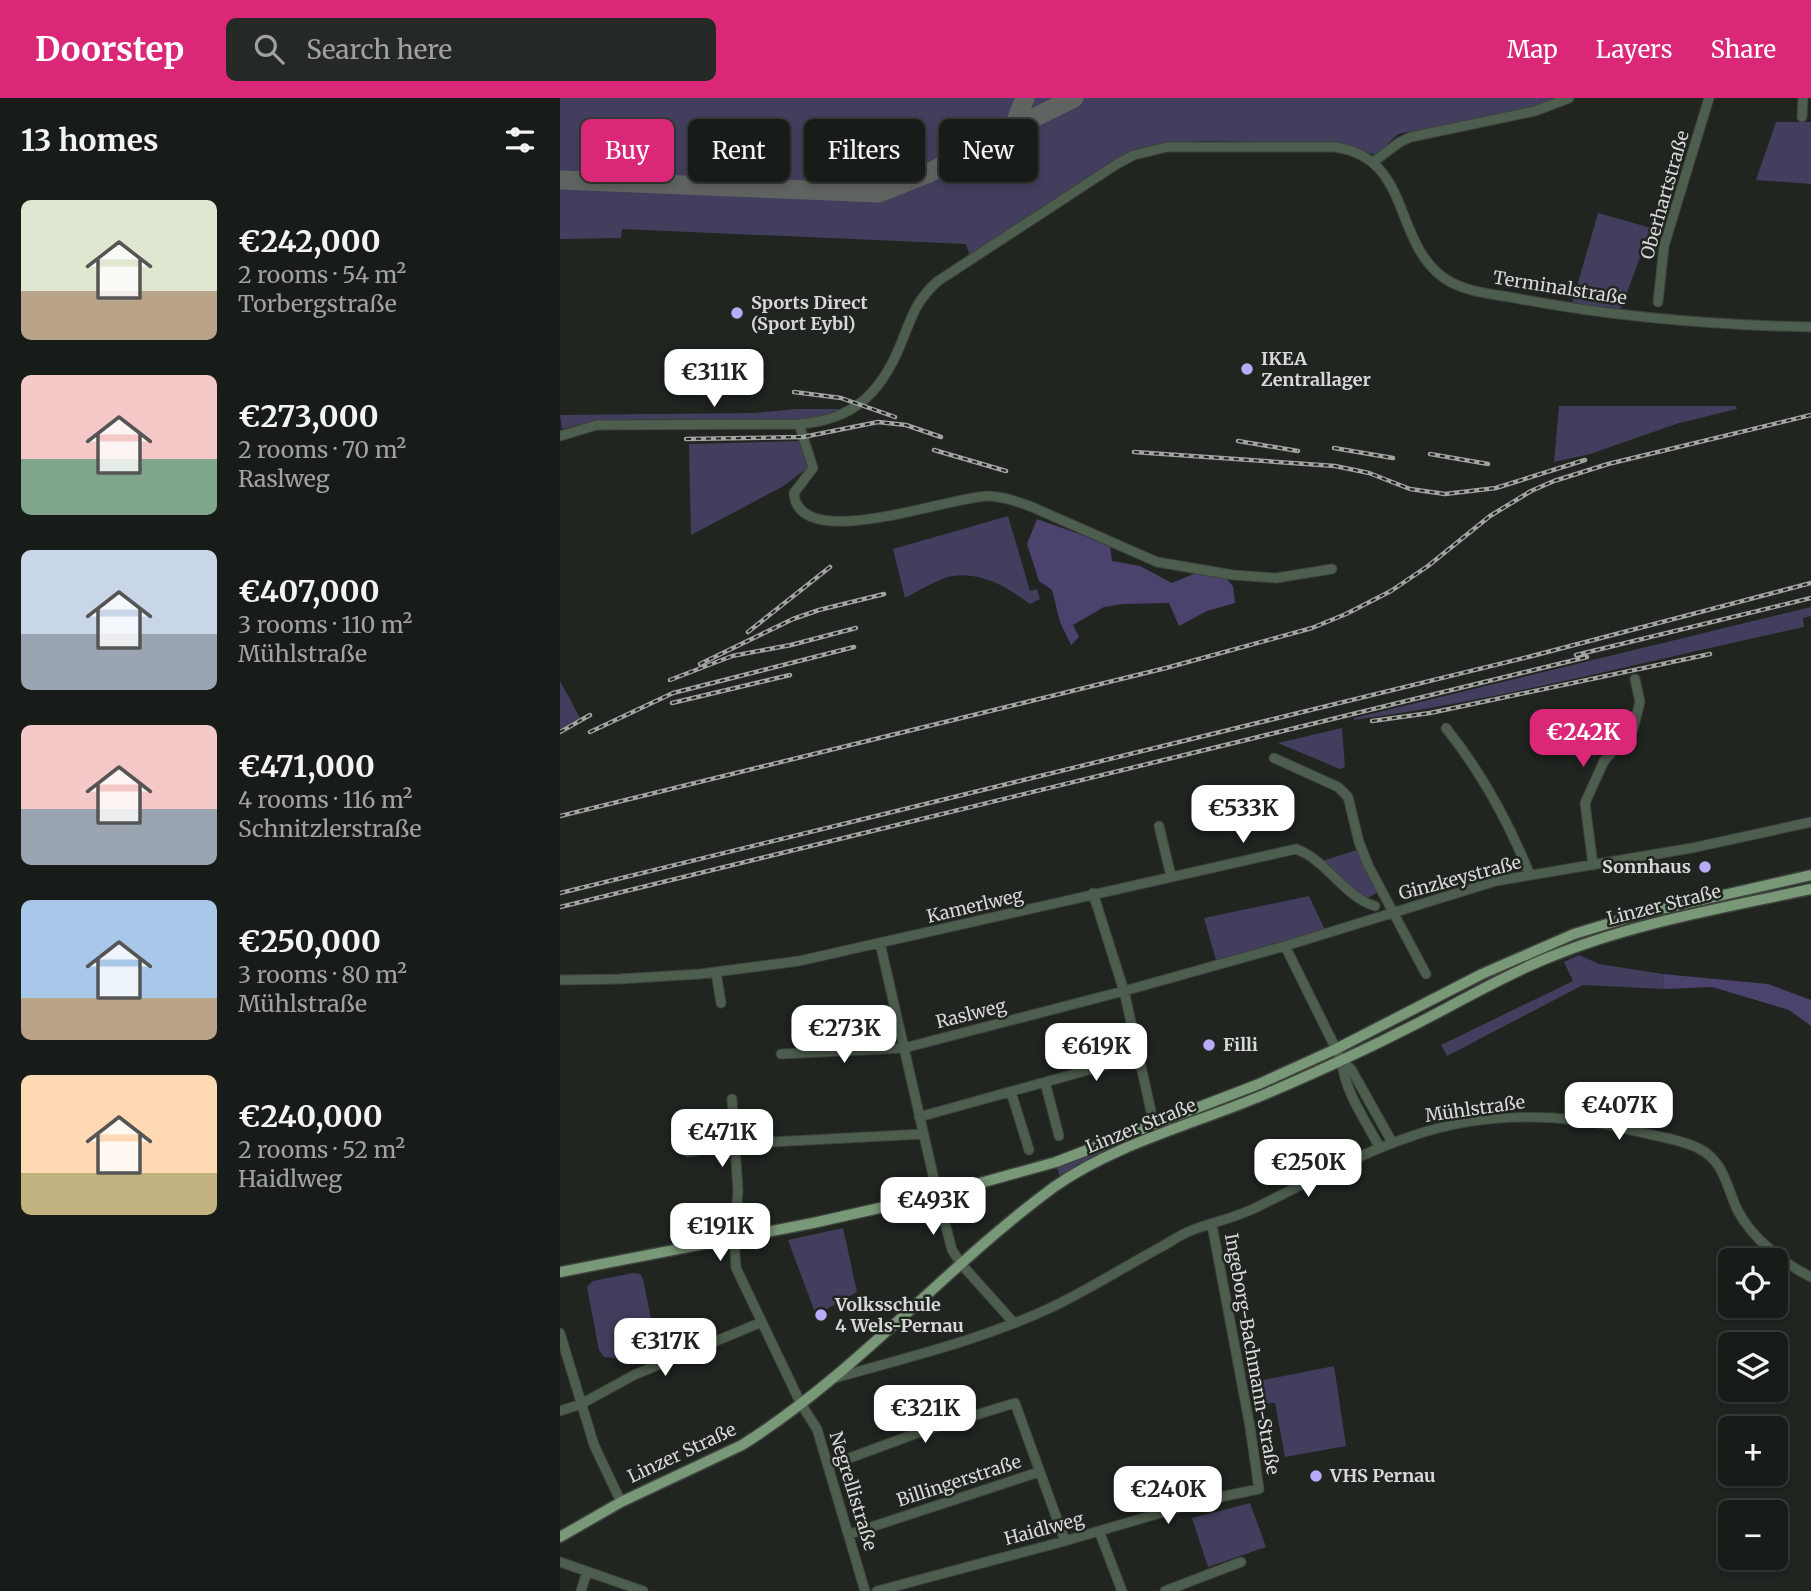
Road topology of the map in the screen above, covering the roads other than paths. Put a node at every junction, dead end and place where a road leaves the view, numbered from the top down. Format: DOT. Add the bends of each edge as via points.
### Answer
graph roads {
  1 [pos="1569,98"];
  2 [pos="1709,98"];
  3 [pos="1803,98"];
  4 [pos="1802,117"];
  5 [pos="1373,162"];
  6 [pos="1658,302"];
  7 [pos="1811,327"];
  8 [pos="799,424"];
  9 [pos="560,436"];
  10 [pos="1332,569"];
  11 [pos="1635,679"];
  12 [pos="1446,728"];
  13 [pos="1274,758"];
  14 [pos="1811,822"];
  15 [pos="1159,826"];
  16 [pos="1593,865"];
  17 [pos="1530,875"];
  18 [pos="1811,875"];
  19 [pos="1171,876"];
  20 [pos="1811,889"];
  21 [pos="1093,893"];
  22 [pos="1375,906"];
  23 [pos="1394,913"];
  24 [pos="880,943"];
  25 [pos="1285,946"];
  26 [pos="716,972"];
  27 [pos="1426,974"];
  28 [pos="560,980"];
  29 [pos="1124,991"];
  30 [pos="721,1003"];
  31 [pos="904,1048"];
  32 [pos="1336,1049"];
  33 [pos="781,1054"];
  34 [pos="1139,1056"];
  35 [pos="1342,1061"];
  36 [pos="1045,1082"];
  37 [pos="1012,1091"];
  38 [pos="732,1099"];
  39 [pos="1151,1111"];
  40 [pos="919,1117"];
  41 [pos="923,1134"];
  42 [pos="1059,1136"];
  43 [pos="1392,1142"];
  44 [pos="735,1144"];
  45 [pos="1380,1148"];
  46 [pos="1029,1150"];
  47 [pos="688,1152"];
  48 [pos="937,1195"];
  49 [pos="1212,1225"];
  50 [pos="734,1238"];
  51 [pos="962,1265"];
  52 [pos="560,1272"];
  53 [pos="1811,1277"];
  54 [pos="762,1322"];
  55 [pos="1014,1323"];
  56 [pos="560,1333"];
  57 [pos="834,1378"];
  58 [pos="581,1404"];
  59 [pos="801,1404"];
  60 [pos="560,1410"];
  61 [pos="828,1466"];
  62 [pos="1039,1472"];
  63 [pos="1259,1489"];
  64 [pos="621,1502"];
  65 [pos="1099,1531"];
  66 [pos="850,1534"];
  67 [pos="560,1537"];
  68 [pos="1065,1541"];
  69 [pos="560,1562"];
  70 [pos="1241,1562"];
  71 [pos="587,1572"];
  72 [pos="581,1591"];
  73 [pos="643,1591"];
  74 [pos="866,1591"];
  75 [pos="877,1591"];
  76 [pos="1122,1591"];
  77 [pos="1165,1591"];
  1 -- 5 [label="street" via="1535,111 1411,137"];
  2 -- 6 [label="street, Oberhartstraße" via="1664,246"];
  3 -- 4 [label="street"];
  5 -- 7 [label="street, Terminalstraße" via="1387,178 1425,260 1460,286 1635,316"];
  5 -- 8 [label="street" via="1334,147 1184,146 1134,155 938,281 918,302 877,388 840,415"];
  8 -- 9 [label="street" via="597,425"];
  8 -- 10 [label="street" via="813,468 794,493 806,514 848,522 989,496 1032,507 1157,562 1276,578"];
  11 -- 16 [label="street" via="1640,702 1633,729 1604,761 1585,803"];
  12 -- 17 [label="street" via="1470,758"];
  13 -- 23 [label="street" via="1338,787 1348,797 1366,859"];
  14 -- 16 [label="street, Ginzkeystraße"];
  15 -- 19 [label="street"];
  16 -- 17 [label="street, Ginzkeystraße"];
  17 -- 23 [label="street, Ginzkeystraße" via="1463,890"];
  18 -- 32 [label="main road, Linzer Straße" via="1574,934 1482,974"];
  19 -- 21 [label="street, Kamerlweg"];
  19 -- 22 [label="street, Kamerlweg" via="1296,849 1363,902"];
  20 -- 35 [label="main road, Linzer Straße" via="1578,946"];
  21 -- 24 [label="street, Kamerlweg"];
  21 -- 29 [label="street"];
  23 -- 25 [label="street, Ginzkeystraße"];
  23 -- 27 [label="street"];
  24 -- 26 [label="street, Kamerlweg" via="799,961"];
  24 -- 31 [label="street"];
  25 -- 29 [label="street, Ginzkeystraße"];
  25 -- 32 [label="street"];
  26 -- 28 [label="street, Kamerlweg"];
  26 -- 30 [label="street"];
  29 -- 31 [label="street, Raslweg"];
  29 -- 34 [label="street"];
  31 -- 33 [label="street, Raslweg"];
  31 -- 40 [label="street"];
  32 -- 35 [label="street"];
  32 -- 48 [label="main road, Linzer Straße" via="1205,1107 1056,1162"];
  34 -- 36 [label="street"];
  34 -- 39 [label="street"];
  35 -- 43 [label="street"];
  35 -- 45 [label="street" via="1343,1074"];
  35 -- 51 [label="main road, Linzer Straße" via="1084,1168"];
  36 -- 37 [label="street"];
  36 -- 42 [label="street"];
  37 -- 40 [label="street"];
  37 -- 46 [label="street"];
  38 -- 44 [label="street, Negrellistraße"];
  40 -- 41 [label="street"];
  41 -- 44 [label="street"];
  41 -- 48 [label="street"];
  43 -- 45 [label="street, Mühlstraße"];
  43 -- 53 [label="street, Mühlstraße" via="1437,1128 1541,1116 1618,1127 1698,1148 1718,1163 1737,1209 1757,1237"];
  44 -- 47 [label="street"];
  44 -- 50 [label="street, Negrellistraße"];
  45 -- 49 [label="street, Mühlstraße"];
  48 -- 50 [label="main road, Linzer Straße"];
  48 -- 51 [label="street" via="952,1250"];
  49 -- 55 [label="street, Mühlstraße" via="1189,1231"];
  49 -- 63 [label="street, Ingeborg-Bachmann-Straße"];
  50 -- 52 [label="main road, Linzer Straße"];
  50 -- 54 [label="street, Negrellistraße" via="736,1268"];
  51 -- 55 [label="street"];
  51 -- 57 [label="main road, Linzer Straße"];
  54 -- 58 [label="street" via="634,1375"];
  54 -- 59 [label="street, Negrellistraße"];
  55 -- 57 [label="street, Mühlstraße"];
  56 -- 58 [label="street"];
  57 -- 59 [label="main road, Linzer Straße"];
  58 -- 60 [label="street"];
  58 -- 64 [label="street"];
  59 -- 61 [label="street, Negrellistraße" via="817,1429"];
  59 -- 64 [label="main road, Linzer Straße" via="742,1445"];
  61 -- 62 [label="street" via="1015,1403"];
  61 -- 66 [label="street, Negrellistraße"];
  62 -- 66 [label="street, Billingerstraße"];
  62 -- 68 [label="street"];
  63 -- 65 [label="street, Haidlweg"];
  64 -- 67 [label="main road, Linzer Straße"];
  65 -- 68 [label="street, Haidlweg"];
  65 -- 76 [label="street"];
  66 -- 74 [label="street, Negrellistraße"];
  68 -- 75 [label="street, Haidlweg"];
  69 -- 71 [label="street"];
  70 -- 77 [label="street"];
  71 -- 72 [label="street"];
  71 -- 73 [label="street"];
}
